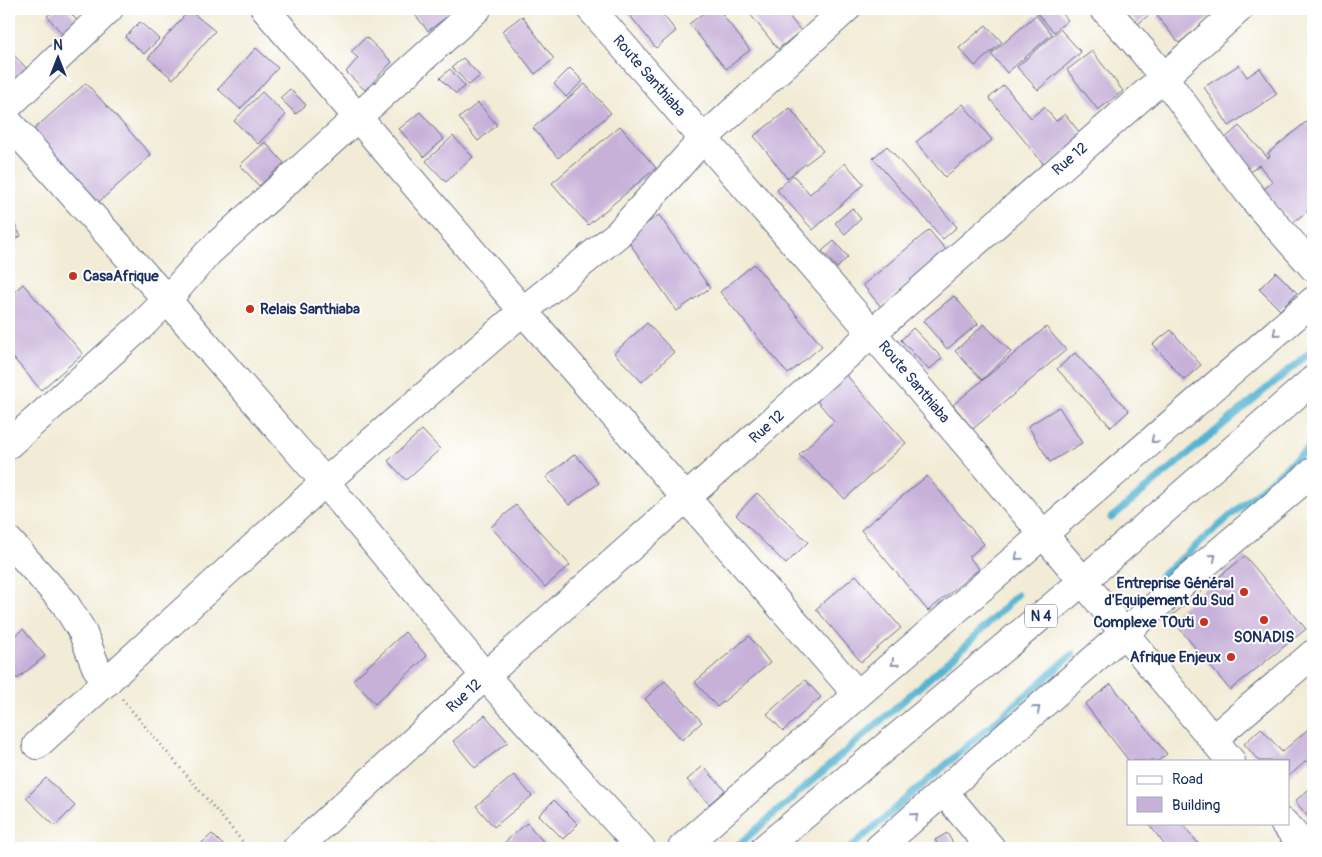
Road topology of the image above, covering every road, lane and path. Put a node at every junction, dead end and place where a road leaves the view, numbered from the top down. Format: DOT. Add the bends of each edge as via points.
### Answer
graph roads {
  1 [pos="109,9"];
  2 [pos="265,9"];
  3 [pos="477,9"];
  4 [pos="592,9"];
  5 [pos="846,9"];
  6 [pos="1104,9"];
  7 [pos="1239,9"];
  8 [pos="1164,77"];
  9 [pos="9,105"];
  10 [pos="358,118"];
  11 [pos="9,123"];
  12 [pos="703,139"];
  13 [pos="1313,267"];
  14 [pos="167,300"];
  15 [pos="1313,301"];
  16 [pos="523,311"];
  17 [pos="872,333"];
  18 [pos="1313,380"];
  19 [pos="9,444"];
  20 [pos="1313,472"];
  21 [pos="325,482"];
  22 [pos="687,498"];
  23 [pos="1044,535"];
  24 [pos="9,541"];
  25 [pos="1083,581"];
  26 [pos="1124,633"];
  27 [pos="1313,654"];
  28 [pos="485,676"];
  29 [pos="107,682"];
  30 [pos="857,694"];
  31 [pos="1213,739"];
  32 [pos="38,745"];
  33 [pos="1230,760"];
  34 [pos="944,792"];
  35 [pos="1285,824"];
  36 [pos="248,848"];
  37 [pos="297,848"];
  38 [pos="642,848"];
  39 [pos="682,848"];
  40 [pos="765,848"];
  41 [pos="878,848"];
  42 [pos="991,848"];
  43 [pos="1306,848"];
  1 -- 9 [label="main road"];
  2 -- 10 [label="main road"];
  3 -- 10 [label="main road"];
  4 -- 12 [label="main road, Route Santhiaba"];
  5 -- 12 [label="main road"];
  6 -- 8 [label="main road"];
  7 -- 8 [label="main road, Rue 12"];
  8 -- 13 [label="main road" via="1253,198"];
  8 -- 17 [label="main road, Rue 12"];
  10 -- 14 [label="main road" via="208,253"];
  10 -- 16 [label="main road"];
  11 -- 14 [label="main road"];
  12 -- 16 [label="main road" via="618,234"];
  12 -- 17 [label="main road, Route Santhiaba"];
  14 -- 19 [label="main road"];
  14 -- 21 [label="main road"];
  15 -- 23 [label="main road, one-way"];
  16 -- 21 [label="main road"];
  16 -- 22 [label="main road"];
  17 -- 22 [label="main road, Rue 12"];
  17 -- 23 [label="main road, Route Santhiaba"];
  18 -- 25 [label="main road, N 4"];
  26 -- 20 [label="main road, one-way"];
  21 -- 28 [label="main road"];
  21 -- 29 [label="main road"];
  22 -- 28 [label="main road, Rue 12"];
  22 -- 30 [label="main road"];
  23 -- 25 [label="main road, Route Santhiaba"];
  23 -- 30 [label="main road, one-way"];
  24 -- 29 [label="main road" via="64,602"];
  25 -- 26 [label="main road, Route Santhiaba"];
  25 -- 40 [label="main road, N 4"];
  26 -- 31 [label="main road, Route Santhiaba"];
  34 -- 26 [label="main road, one-way"];
  27 -- 31 [label="main road"];
  28 -- 37 [label="main road, Rue 12"];
  28 -- 38 [label="main road"];
  29 -- 32 [label="main road"];
  29 -- 36 [label="path"];
  30 -- 39 [label="main road"];
  31 -- 33 [label="main road, Route Santhiaba"];
  41 -- 34 [label="main road, one-way"];
  34 -- 42 [label="main road"];
  35 -- 43 [label="main road"];
}
